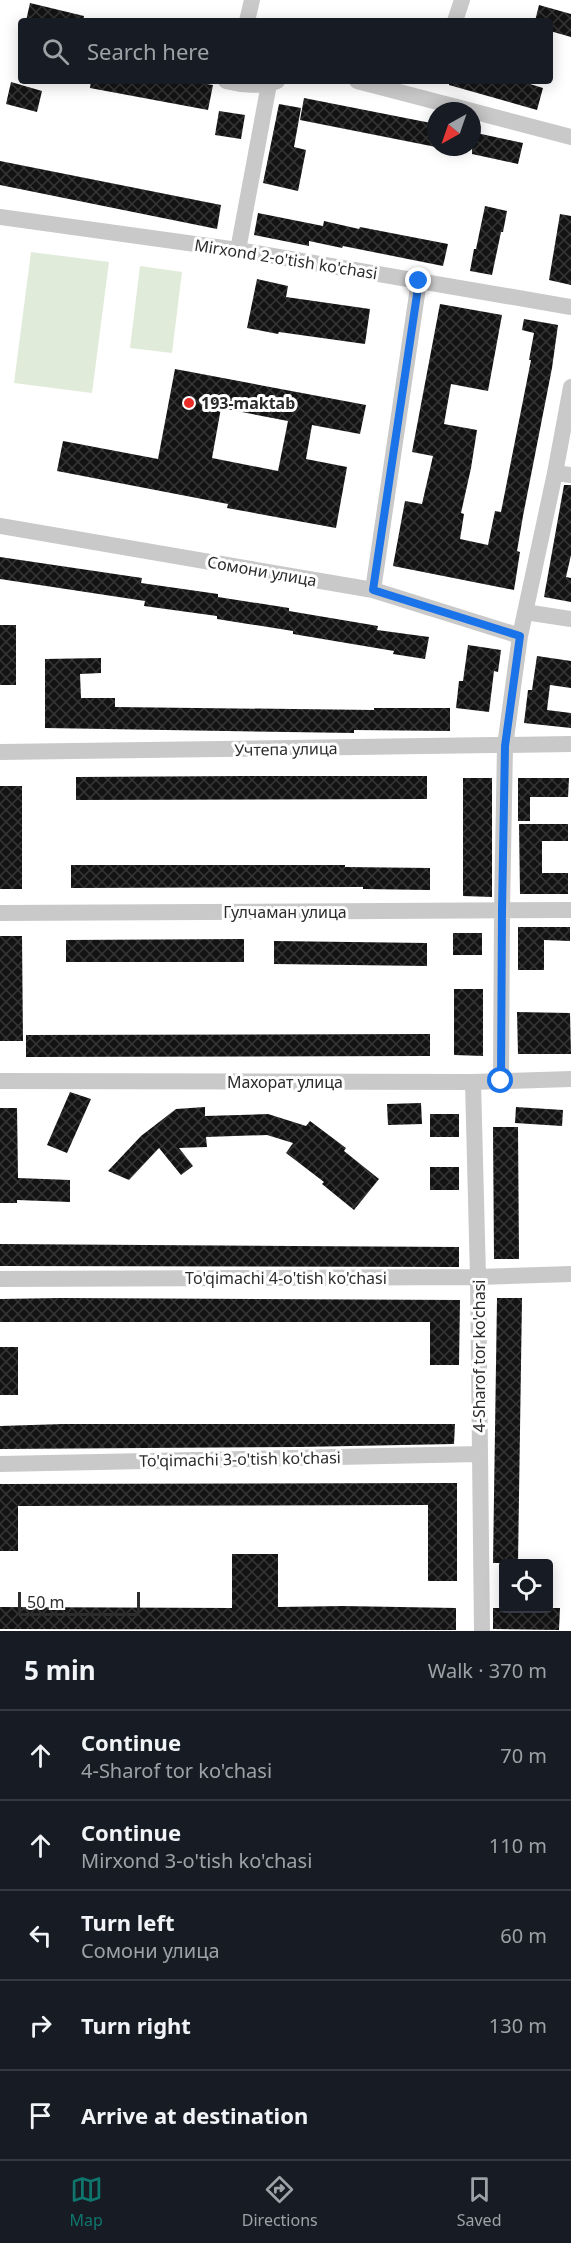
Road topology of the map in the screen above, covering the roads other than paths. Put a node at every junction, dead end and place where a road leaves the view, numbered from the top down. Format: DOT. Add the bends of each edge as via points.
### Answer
graph roads {
  1 [pos="252,0"];
  2 [pos="462,0"];
  3 [pos="249,18"];
  4 [pos="456,18"];
  5 [pos="273,84"];
  6 [pos="368,84"];
  7 [pos="438,102"];
  8 [pos="481,113"];
  9 [pos="571,137"];
  10 [pos="0,217"];
  11 [pos="238,250"];
  12 [pos="419,281"];
  13 [pos="571,307"];
  14 [pos="571,387"];
  15 [pos="563,474"];
  16 [pos="0,526"];
  17 [pos="373,590"];
  18 [pos="525,612"];
  19 [pos="571,619"];
  20 [pos="520,636"];
  21 [pos="571,744"];
  22 [pos="505,746"];
  23 [pos="0,752"];
  24 [pos="571,910"];
  25 [pos="502,911"];
  26 [pos="0,913"];
  27 [pos="571,1079"];
  28 [pos="0,1081"];
  29 [pos="501,1081"];
  30 [pos="473,1082"];
  31 [pos="571,1274"];
  32 [pos="478,1277"];
  33 [pos="0,1279"];
  34 [pos="480,1454"];
  35 [pos="0,1464"];
  36 [pos="482,1631"];
  1 -- 3 [label="street"];
  2 -- 4 [label="street"];
  5 -- 11 [label="street"];
  6 -- 7 [label="street"];
  8 -- 9 [label="street"];
  10 -- 11 [label="street, Mirxond 2-o'tish ko'chasi"];
  11 -- 12 [label="street, Mirxond 2-o'tish ko'chasi"];
  12 -- 13 [label="street, Mirxond 2-o'tish ko'chasi"];
  12 -- 17 [label="street"];
  14 -- 15 [label="street"];
  15 -- 18 [label="street"];
  16 -- 17 [label="street, Сомони улица"];
  17 -- 20 [label="street, Сомони улица"];
  18 -- 19 [label="street"];
  18 -- 20 [label="street"];
  20 -- 22 [label="street"];
  21 -- 22 [label="street, Учтепа улица"];
  22 -- 23 [label="street, Учтепа улица"];
  22 -- 25 [label="street"];
  24 -- 25 [label="street, Гулчаман улица"];
  25 -- 26 [label="street, Гулчаман улица"];
  25 -- 29 [label="street"];
  27 -- 29 [label="street, Махорат улица"];
  28 -- 30 [label="street, Махорат улица"];
  29 -- 30 [label="street, Махорат улица"];
  30 -- 32 [label="street, 4-Sharof tor ko'chasi"];
  31 -- 32 [label="street, To'qimachi 4-o'tish ko'chasi"];
  32 -- 33 [label="street, To'qimachi 4-o'tish ko'chasi"];
  32 -- 34 [label="street, 4-Sharof tor ko'chasi"];
  34 -- 35 [label="street, To'qimachi 3-o'tish ko'chasi"];
  34 -- 36 [label="street, 4-Sharof tor ko'chasi"];
}
